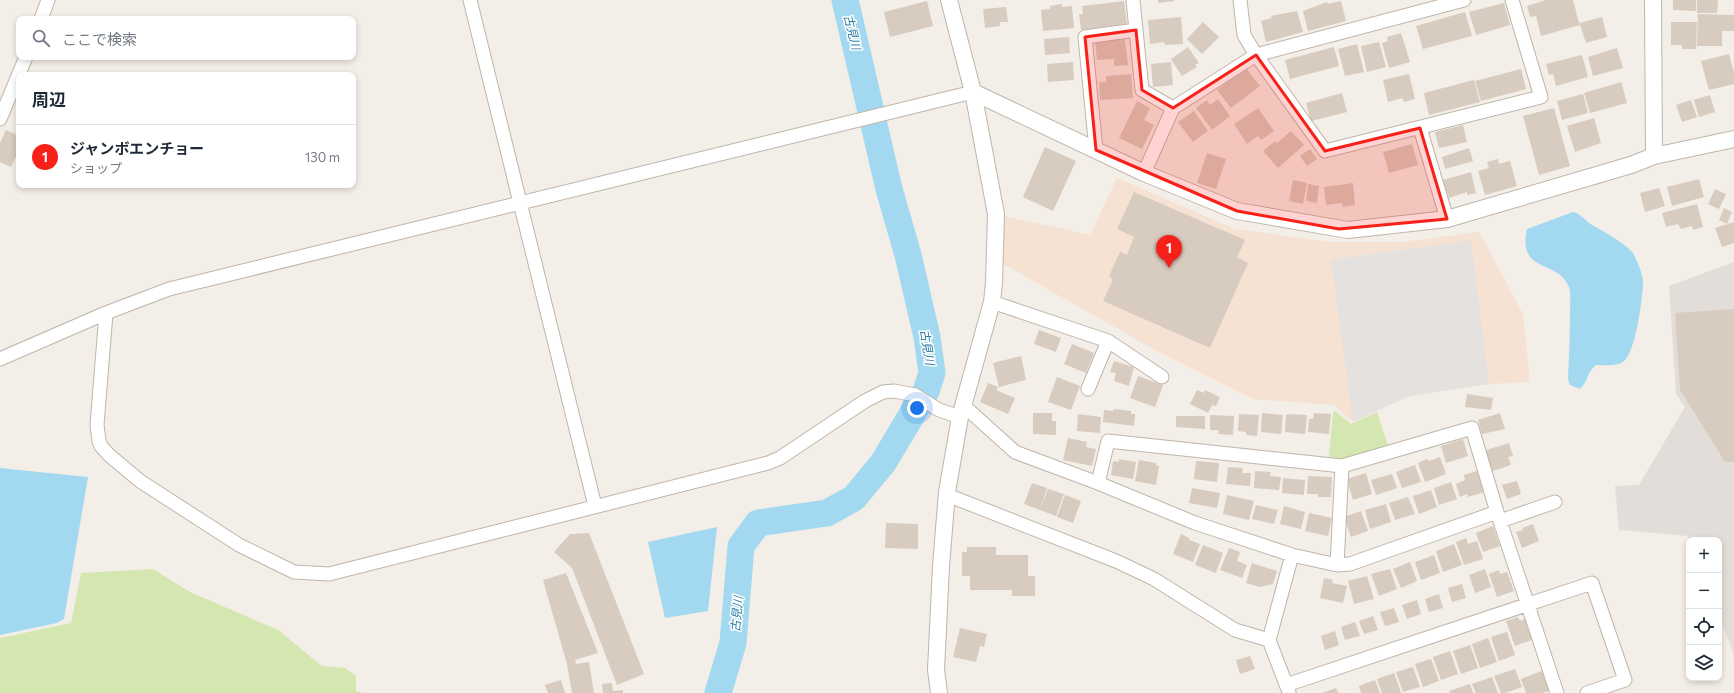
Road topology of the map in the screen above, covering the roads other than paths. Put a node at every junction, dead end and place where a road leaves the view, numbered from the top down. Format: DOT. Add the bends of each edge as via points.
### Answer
graph roads {
  1 [pos="48,0"];
  2 [pos="470,0"];
  3 [pos="949,0"];
  4 [pos="1133,0"];
  5 [pos="1240,0"];
  6 [pos="1464,0"];
  7 [pos="1512,0"];
  8 [pos="1653,0"];
  9 [pos="42,16"];
  10 [pos="1136,30"];
  11 [pos="1256,55"];
  12 [pos="25,60"];
  13 [pos="20,72"];
  14 [pos="16,81"];
  15 [pos="973,92"];
  16 [pos="1173,108"];
  17 [pos="0,119"];
  18 [pos="1420,128"];
  19 [pos="1734,139"];
  20 [pos="1096,150"];
  21 [pos="1654,156"];
  22 [pos="1144,173"];
  23 [pos="520,203"];
  24 [pos="1447,219"];
  25 [pos="992,302"];
  26 [pos="106,313"];
  27 [pos="1108,341"];
  28 [pos="0,359"];
  29 [pos="1162,377"];
  30 [pos="1088,389"];
  31 [pos="962,411"];
  32 [pos="1342,466"];
  33 [pos="1098,483"];
  34 [pos="947,495"];
  35 [pos="1556,502"];
  36 [pos="595,506"];
  37 [pos="1499,517"];
  38 [pos="1292,555"];
  39 [pos="1337,565"];
  40 [pos="1528,604"];
  41 [pos="1269,640"];
  42 [pos="1287,689"];
  43 [pos="939,693"];
  44 [pos="1557,693"];
  45 [pos="1587,693"];
  1 -- 9 [label="street"];
  2 -- 23 [label="street"];
  3 -- 15 [label="street"];
  4 -- 10 [label="street"];
  5 -- 11 [label="street" via="1244,35"];
  6 -- 11 [label="street"];
  7 -- 18 [label="street" via="1541,97"];
  8 -- 21 [label="street"];
  10 -- 16 [label="street" via="1142,90"];
  10 -- 20 [label="street" via="1085,37"];
  11 -- 16 [label="street"];
  11 -- 18 [label="street" via="1325,151"];
  12 -- 13 [label="street"];
  14 -- 17 [label="street"];
  15 -- 20 [label="street"];
  15 -- 23 [label="street"];
  15 -- 25 [label="street" via="996,214"];
  16 -- 22 [label="street"];
  18 -- 24 [label="street"];
  19 -- 21 [label="street"];
  20 -- 22 [label="street"];
  21 -- 24 [label="street"];
  22 -- 24 [label="street" via="1237,211 1348,230"];
  23 -- 26 [label="street" via="169,289"];
  23 -- 36 [label="street"];
  25 -- 27 [label="street"];
  25 -- 31 [label="street"];
  26 -- 28 [label="street"];
  26 -- 36 [label="street" via="98,425 98,441 101,446 109,456 140,481 239,545 294,572 330,574"];
  27 -- 29 [label="street"];
  27 -- 30 [label="street"];
  31 -- 33 [label="street" via="1015,452"];
  31 -- 34 [label="street"];
  31 -- 36 [label="street" via="931,405 915,395 884,392 873,396 780,458 768,463"];
  32 -- 33 [label="street" via="1108,441"];
  32 -- 37 [label="street" via="1472,428"];
  32 -- 39 [label="street"];
  33 -- 38 [label="street" via="1195,523"];
  34 -- 41 [label="street" via="1116,561 1154,579 1235,630"];
  34 -- 43 [label="street" via="936,670"];
  35 -- 37 [label="street"];
  37 -- 39 [label="street" via="1350,564"];
  37 -- 40 [label="street"];
  38 -- 39 [label="street"];
  38 -- 41 [label="street"];
  40 -- 42 [label="street"];
  40 -- 44 [label="street"];
  40 -- 45 [label="street" via="1592,583 1625,680"];
  41 -- 42 [label="street"];
}
